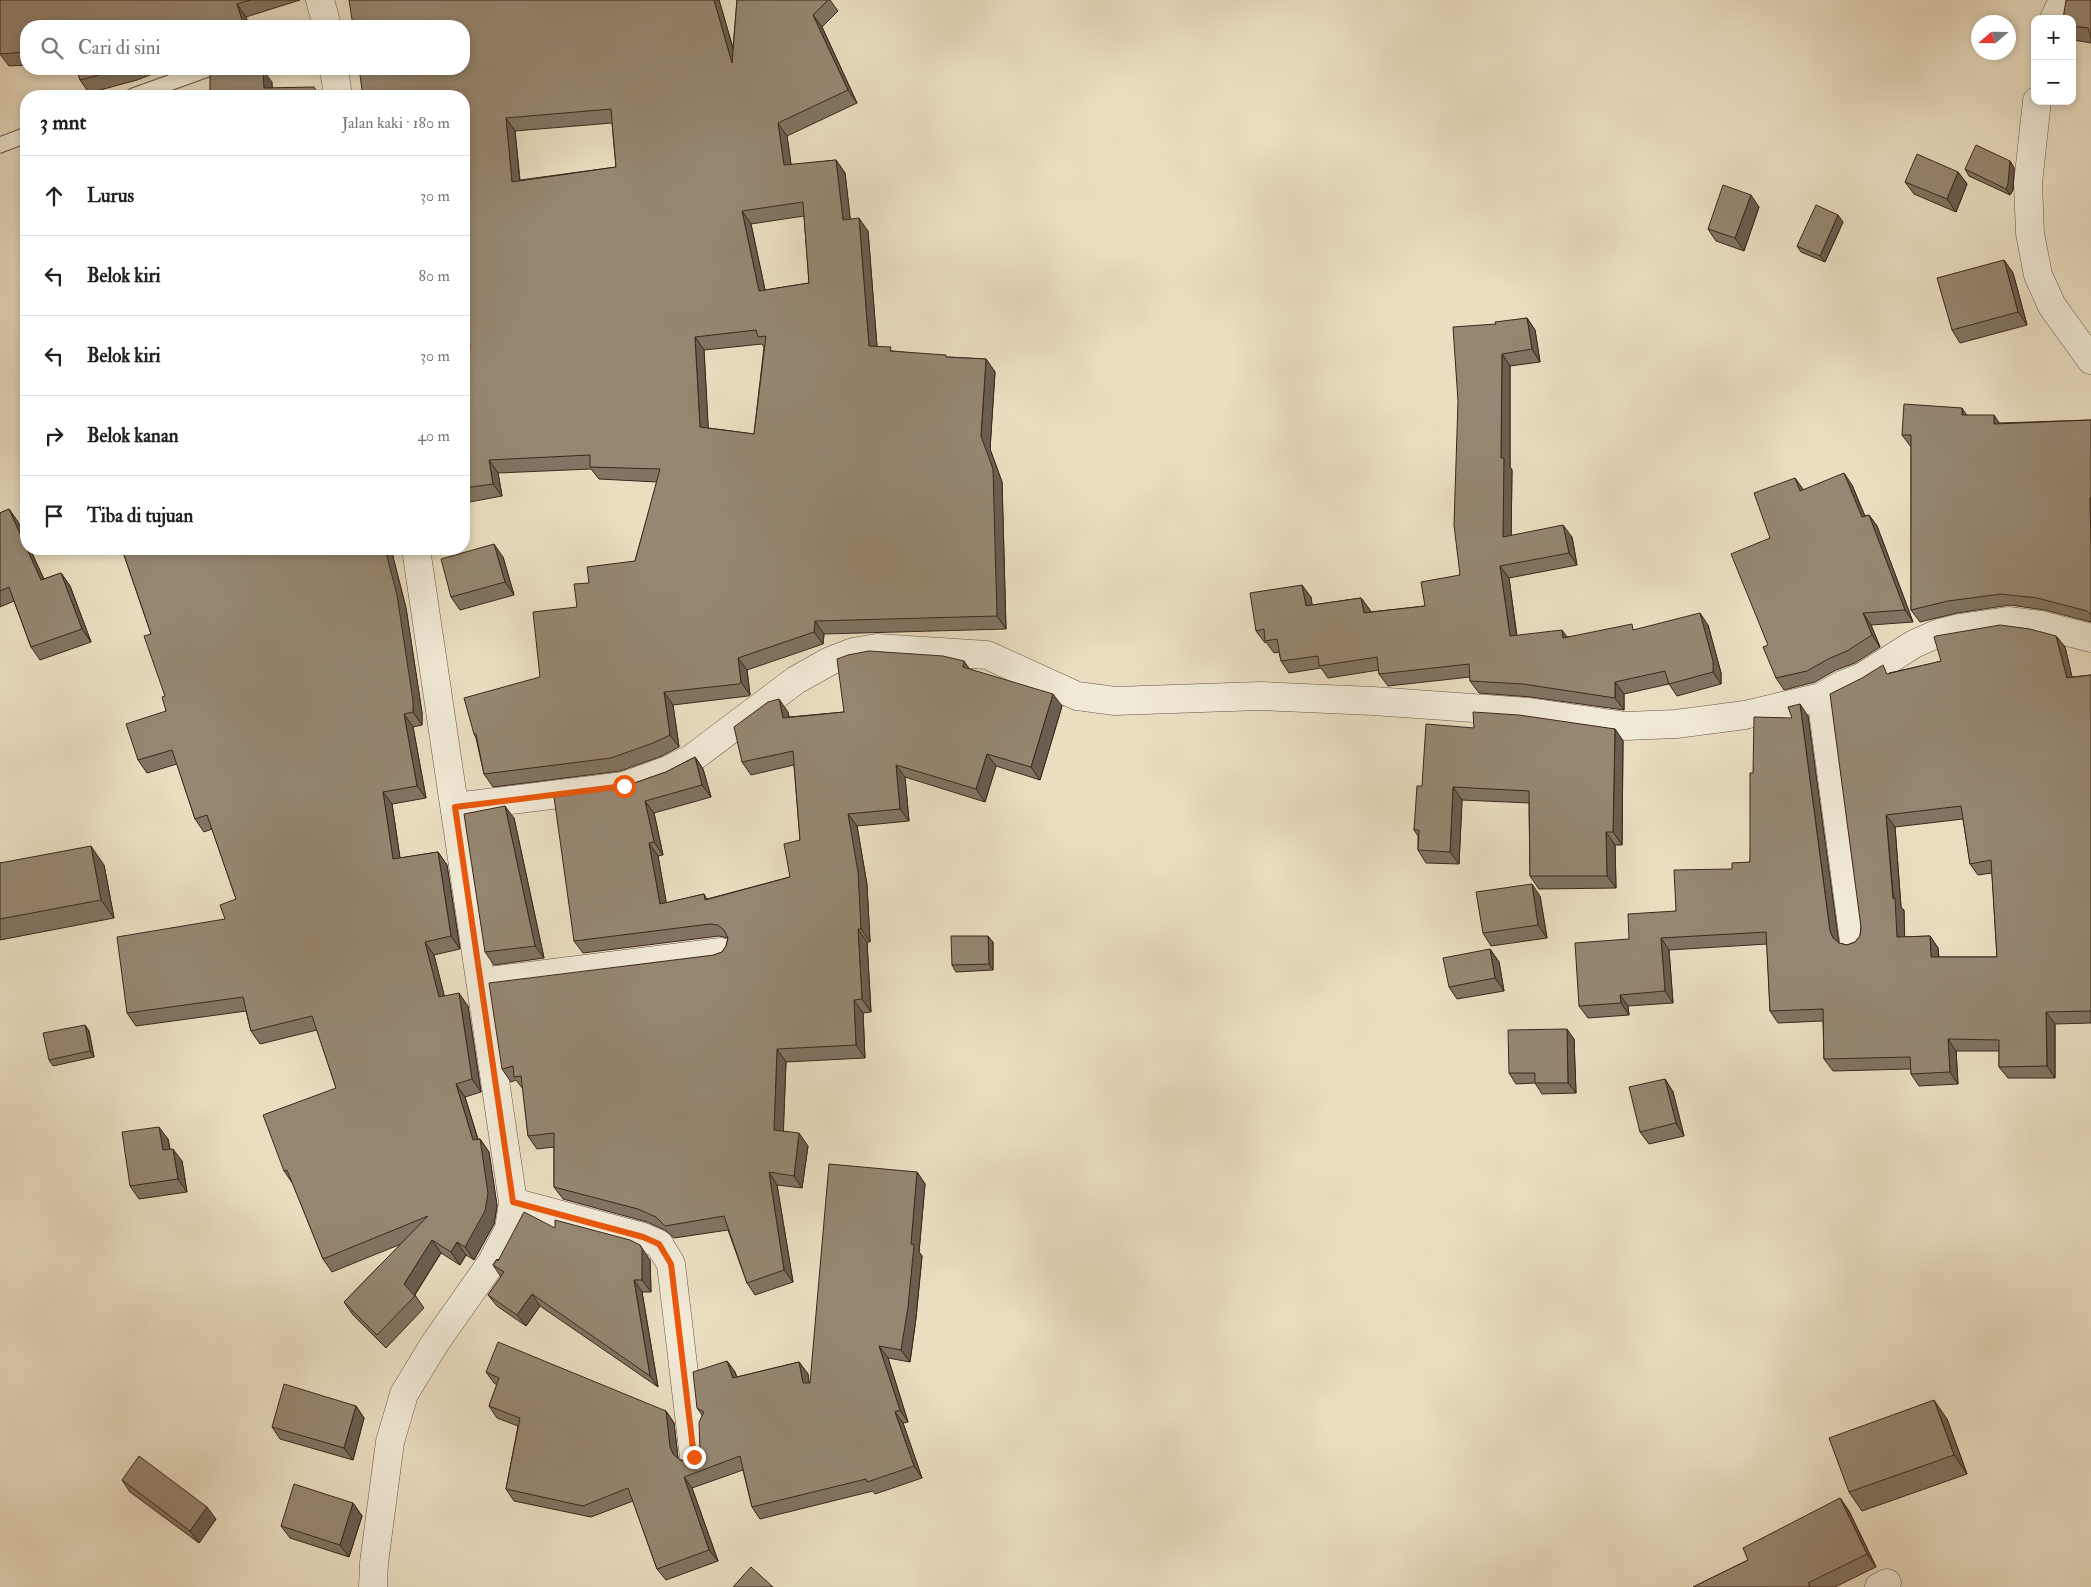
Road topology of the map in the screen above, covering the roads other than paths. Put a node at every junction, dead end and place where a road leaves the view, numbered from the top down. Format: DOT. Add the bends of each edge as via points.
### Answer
graph roads {
  1 [pos="2063,0"];
  2 [pos="2056,15"];
  3 [pos="191,75"];
  4 [pos="335,75"];
  5 [pos="150,90"];
  6 [pos="337,90"];
  7 [pos="2038,105"];
  8 [pos="20,137"];
  9 [pos="0,145"];
  10 [pos="2091,360"];
  11 [pos="417,555"];
  12 [pos="2091,638"];
  13 [pos="1821,697"];
  14 [pos="455,807"];
  15 [pos="1854,941"];
  16 [pos="720,952"];
  17 [pos="481,982"];
  18 [pos="513,1202"];
  19 [pos="694,1457"];
  20 [pos="373,1587"];
  1 -- 2 [label="street"];
  3 -- 5 [label="lane"];
  4 -- 6 [label="street"];
  7 -- 10 [label="street" via="2028,183 2030,233 2038,275 2052,306"];
  8 -- 9 [label="lane"];
  11 -- 14 [label="street"];
  12 -- 13 [label="street" via="2041,625 2008,622 1959,628 1914,644 1862,677"];
  13 -- 14 [label="street" via="1745,715 1676,724 1626,726 1529,712 1364,700 1260,696 1115,701 1078,696 987,655 877,648 845,655 796,680 691,759 668,770 624,786"];
  13 -- 15 [label="street"];
  14 -- 17 [label="street"];
  16 -- 17 [label="street"];
  17 -- 18 [label="street"];
  18 -- 19 [label="street" via="659,1244 671,1264"];
  18 -- 20 [label="street" via="510,1229 492,1262 404,1394 390,1442"];
}
